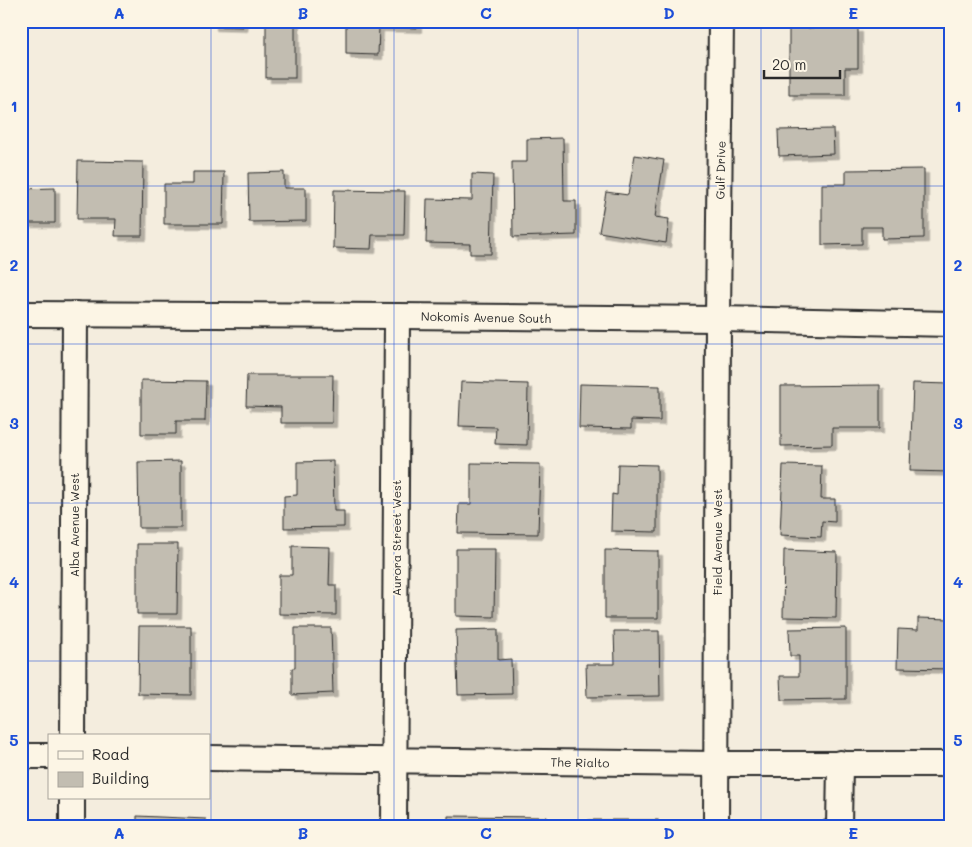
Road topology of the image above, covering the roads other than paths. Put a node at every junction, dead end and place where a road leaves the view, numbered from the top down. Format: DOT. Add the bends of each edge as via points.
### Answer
graph roads {
  1 [pos="721,21"];
  2 [pos="21,314"];
  3 [pos="75,314"];
  4 [pos="397,316"];
  5 [pos="718,319"];
  6 [pos="951,324"];
  7 [pos="73,734"];
  8 [pos="21,756"];
  9 [pos="48,756"];
  10 [pos="210,758"];
  11 [pos="395,760"];
  12 [pos="840,763"];
  13 [pos="716,764"];
  14 [pos="951,764"];
  15 [pos="72,800"];
  16 [pos="72,826"];
  17 [pos="394,826"];
  18 [pos="716,826"];
  19 [pos="840,826"];
  1 -- 5 [label="street, Gulf Drive"];
  2 -- 3 [label="street, Nokomis Avenue South"];
  3 -- 4 [label="street, Nokomis Avenue South"];
  3 -- 7 [label="street, Alba Avenue West"];
  4 -- 5 [label="street, Nokomis Avenue South"];
  4 -- 11 [label="street, Aurora Street West"];
  5 -- 6 [label="street, Nokomis Avenue South"];
  5 -- 13 [label="street, Field Avenue West"];
  8 -- 9 [label="street"];
  10 -- 11 [label="street, The Rialto"];
  11 -- 13 [label="street, The Rialto"];
  11 -- 17 [label="street, Aurora Street West"];
  12 -- 13 [label="street, The Rialto"];
  12 -- 14 [label="street, The Rialto"];
  12 -- 19 [label="street"];
  13 -- 18 [label="street, Field Avenue West"];
  15 -- 16 [label="street"];
}
